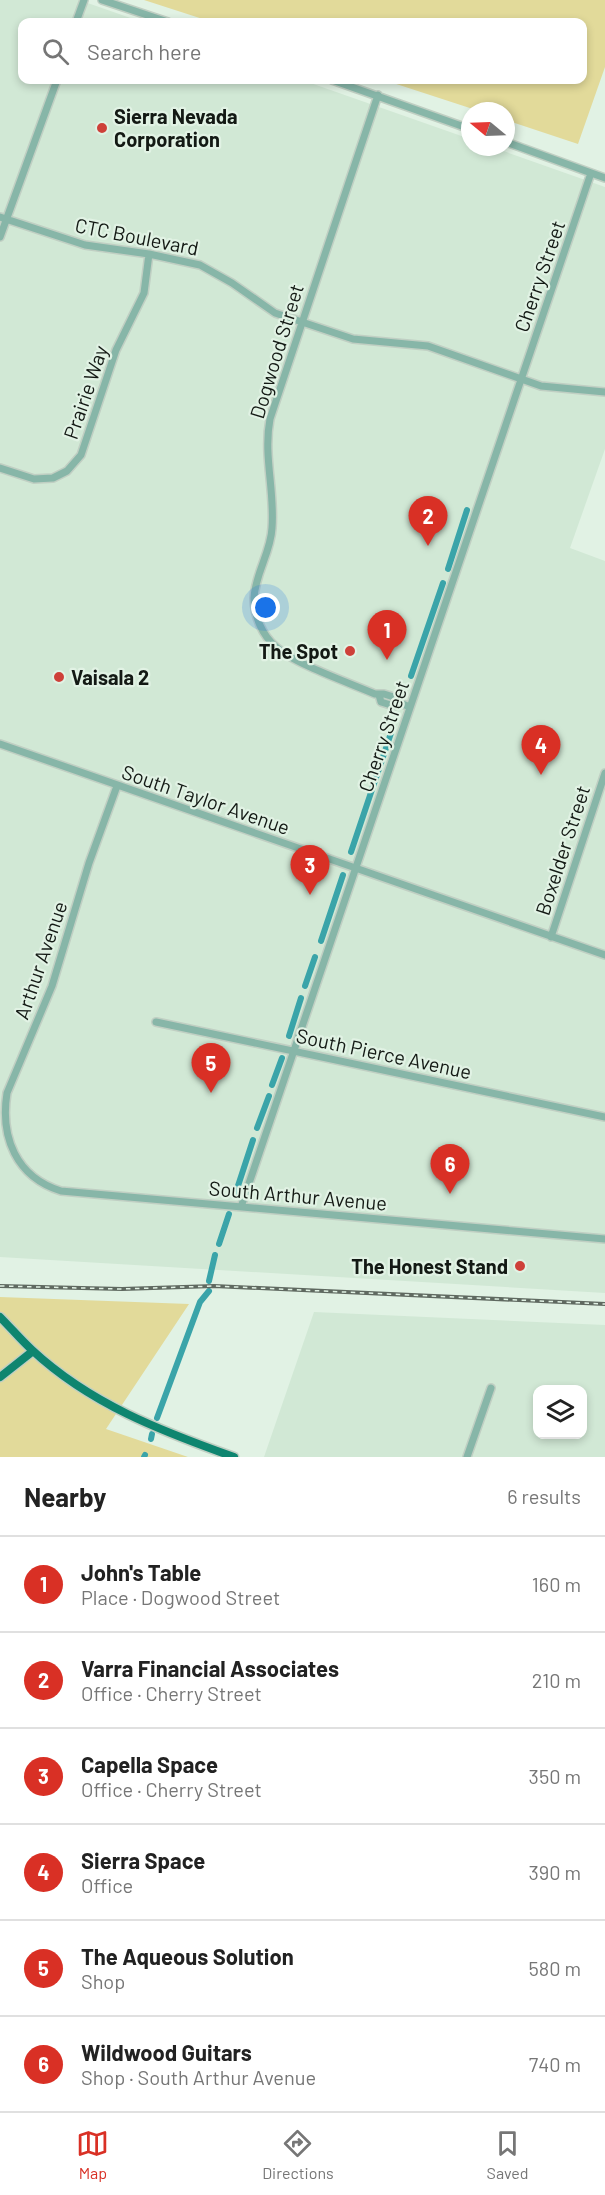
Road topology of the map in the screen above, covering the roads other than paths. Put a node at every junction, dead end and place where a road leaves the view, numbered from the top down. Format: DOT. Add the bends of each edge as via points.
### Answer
graph roads {
  1 [pos="84,0"];
  2 [pos="102,0"];
  3 [pos="77,18"];
  4 [pos="156,18"];
  5 [pos="55,84"];
  6 [pos="344,84"];
  7 [pos="378,95"];
  8 [pos="461,126"];
  9 [pos="515,145"];
  10 [pos="591,173"];
  11 [pos="605,178"];
  12 [pos="4,218"];
  13 [pos="0,237"];
  14 [pos="149,254"];
  15 [pos="302,322"];
  16 [pos="521,380"];
  17 [pos="605,392"];
  18 [pos="0,468"];
  19 [pos="410,707"];
  20 [pos="0,744"];
  21 [pos="605,773"];
  22 [pos="117,786"];
  23 [pos="354,869"];
  24 [pos="551,936"];
  25 [pos="605,955"];
  26 [pos="156,1022"];
  27 [pos="293,1051"];
  28 [pos="605,1117"];
  29 [pos="8,1143"];
  30 [pos="241,1207"];
  31 [pos="605,1239"];
  32 [pos="0,1317"];
  33 [pos="33,1351"];
  34 [pos="0,1377"];
  35 [pos="491,1388"];
  36 [pos="234,1457"];
  37 [pos="467,1457"];
  1 -- 3 [label="street"];
  2 -- 4 [label="street"];
  5 -- 12 [label="street"];
  6 -- 7 [label="street"];
  7 -- 8 [label="street"];
  7 -- 15 [label="street, Dogwood Street"];
  9 -- 10 [label="street"];
  10 -- 11 [label="street"];
  10 -- 16 [label="street, Cherry Street"];
  12 -- 13 [label="street"];
  12 -- 14 [label="street, CTC Boulevard" via="85,245"];
  14 -- 15 [label="street, CTC Boulevard" via="206,267 275,313"];
  14 -- 18 [label="street, Prairie Way" via="144,293 116,350 81,455 67,471 53,478 34,479"];
  15 -- 16 [label="street, CTC Boulevard" via="353,339 428,346"];
  15 -- 19 [label="street, Dogwood Street" via="269,425 272,535 254,597 256,616 264,634 289,656 379,695 381,702"];
  16 -- 17 [label="street, CTC Boulevard" via="541,386"];
  16 -- 19 [label="street, Cherry Street"];
  19 -- 23 [label="street, Cherry Street"];
  20 -- 22 [label="street, South Taylor Avenue"];
  21 -- 24 [label="street, Boxelder Street"];
  22 -- 23 [label="street, South Taylor Avenue"];
  22 -- 29 [label="street, Arthur Avenue" via="50,991 7,1093 3,1120"];
  23 -- 24 [label="street, South Taylor Avenue"];
  23 -- 27 [label="street, Cherry Street"];
  24 -- 25 [label="street, South Taylor Avenue"];
  26 -- 27 [label="street, South Pierce Avenue"];
  27 -- 28 [label="street, South Pierce Avenue"];
  27 -- 30 [label="street, Cherry Street"];
  29 -- 30 [label="street, South Arthur Avenue" via="33,1178 61,1191"];
  30 -- 31 [label="street, South Arthur Avenue"];
  32 -- 33 [label="main road"];
  33 -- 34 [label="main road"];
  33 -- 36 [label="main road" via="77,1386 125,1414"];
  35 -- 37 [label="street"];
}
